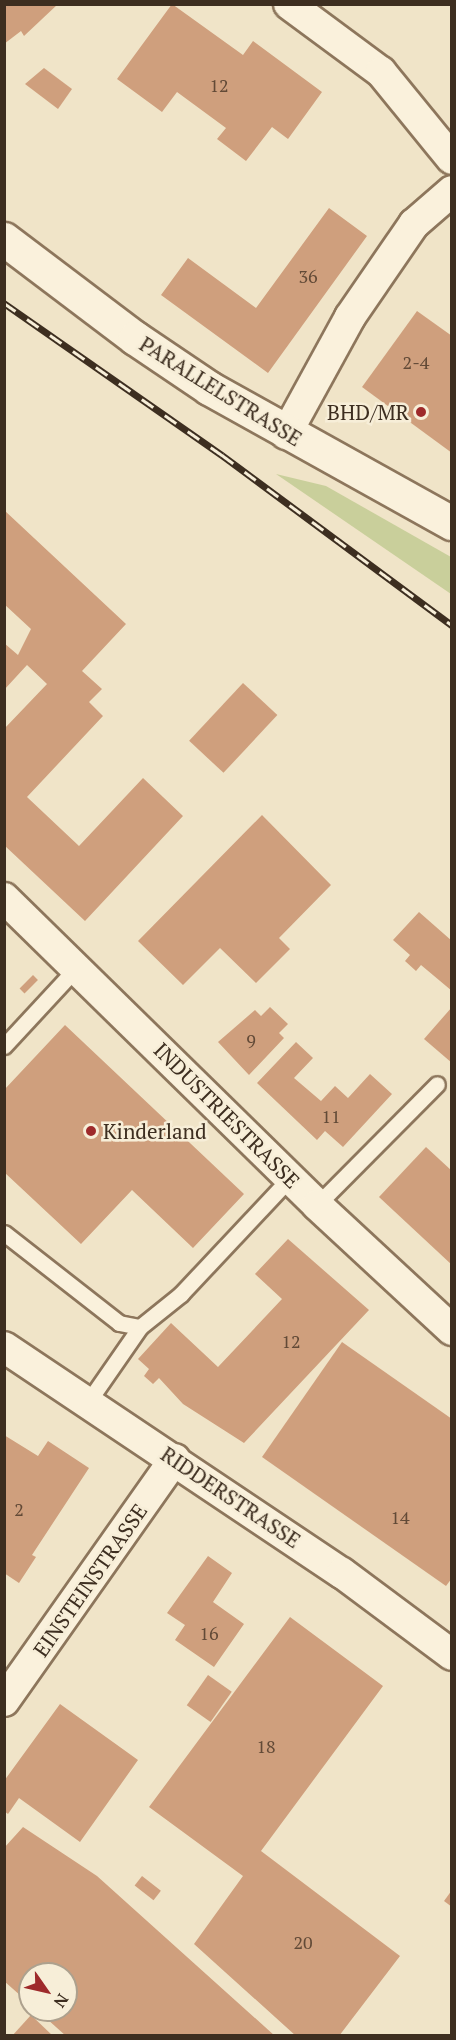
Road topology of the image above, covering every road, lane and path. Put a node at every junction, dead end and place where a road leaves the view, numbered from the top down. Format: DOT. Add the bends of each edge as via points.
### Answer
graph roads {
  1 [pos="289,4"];
  2 [pos="452,159"];
  3 [pos="452,191"];
  4 [pos="4,239"];
  5 [pos="286,434"];
  6 [pos="452,523"];
  7 [pos="4,898"];
  8 [pos="78,966"];
  9 [pos="4,1046"];
  10 [pos="437,1084"];
  11 [pos="290,1178"];
  12 [pos="317,1205"];
  13 [pos="4,1233"];
  14 [pos="140,1327"];
  15 [pos="452,1330"];
  16 [pos="4,1347"];
  17 [pos="88,1402"];
  18 [pos="175,1459"];
  19 [pos="452,1655"];
  20 [pos="4,1701"];
  1 -- 2 [label="street" via="381,72"];
  3 -- 5 [label="street" via="414,224 350,317"];
  4 -- 5 [label="main road, PARALLELSTRASSE" via="135,338"];
  5 -- 6 [label="main road, PARALLELSTRASSE"];
  7 -- 8 [label="street, INDUSTRIESTRASSE"];
  8 -- 9 [label="lane"];
  8 -- 11 [label="street, INDUSTRIESTRASSE"];
  10 -- 12 [label="lane"];
  11 -- 12 [label="street, INDUSTRIESTRASSE"];
  11 -- 14 [label="lane" via="181,1294"];
  12 -- 15 [label="street, INDUSTRIESTRASSE"];
  13 -- 14 [label="lane" via="119,1323"];
  14 -- 17 [label="lane"];
  16 -- 17 [label="street, RIDDERSTRASSE"];
  17 -- 18 [label="street, RIDDERSTRASSE"];
  18 -- 19 [label="street, RIDDERSTRASSE" via="342,1573"];
  18 -- 20 [label="street, EINSTEINSTRASSE"];
}
